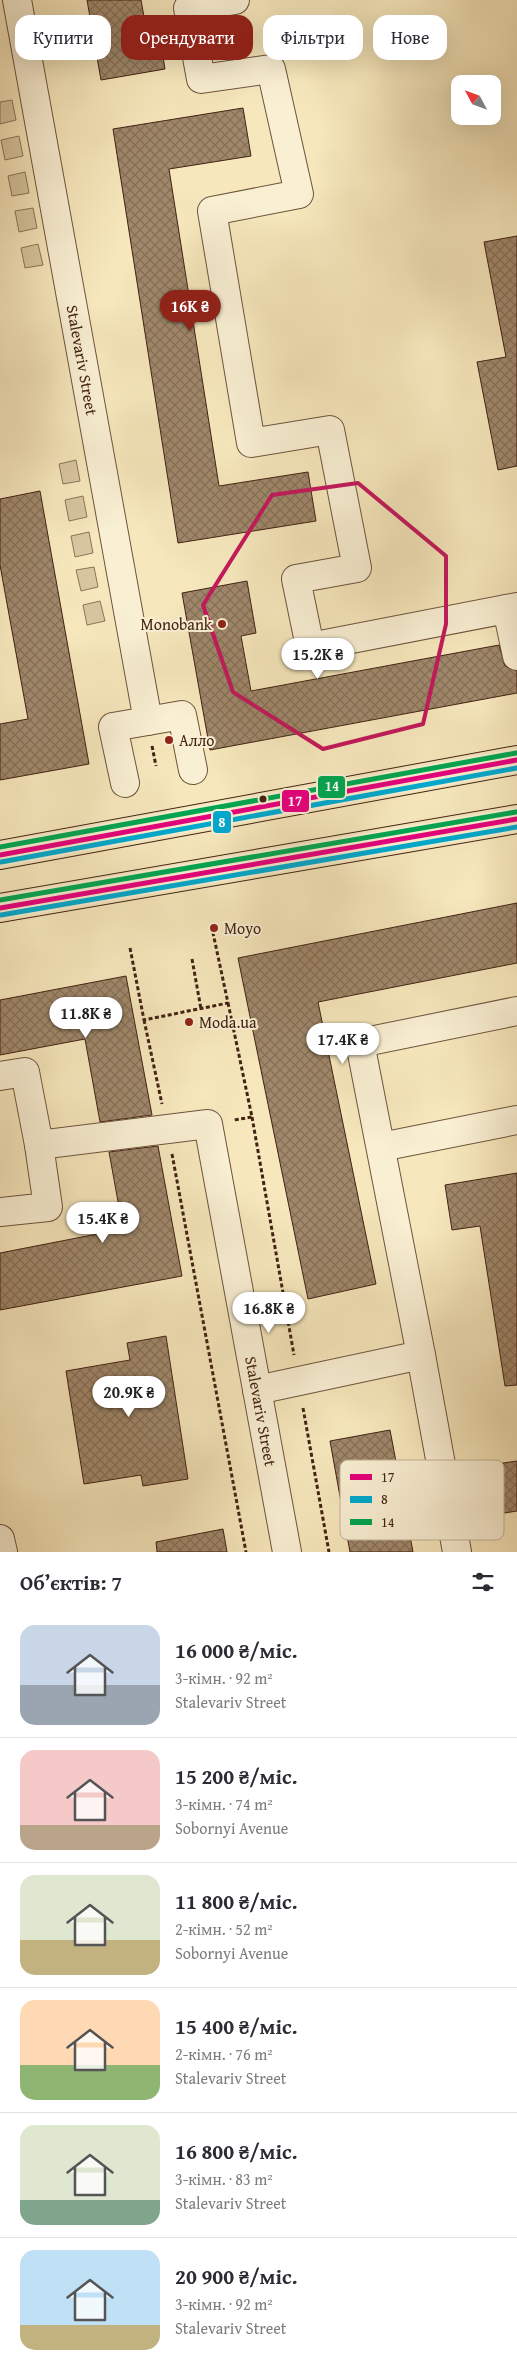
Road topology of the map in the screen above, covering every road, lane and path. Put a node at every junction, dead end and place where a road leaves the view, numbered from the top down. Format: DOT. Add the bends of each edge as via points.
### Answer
graph roads {
  1 [pos="17,0"];
  2 [pos="235,0"];
  3 [pos="512,608"];
  4 [pos="517,656"];
  5 [pos="148,721"];
  6 [pos="517,760"];
  7 [pos="193,770"];
  8 [pos="125,783"];
  9 [pos="517,819"];
  10 [pos="0,855"];
  11 [pos="0,908"];
  12 [pos="213,933"];
  13 [pos="130,948"];
  14 [pos="192,959"];
  15 [pos="228,1003"];
  16 [pos="201,1008"];
  17 [pos="517,1011"];
  18 [pos="144,1020"];
  19 [pos="0,1076"];
  20 [pos="252,1116"];
  21 [pos="517,1120"];
  22 [pos="208,1124"];
  23 [pos="167,1129"];
  24 [pos="39,1145"];
  25 [pos="381,1147"];
  26 [pos="0,1212"];
  27 [pos="421,1355"];
  28 [pos="298,1382"];
  29 [pos="257,1390"];
  30 [pos="440,1460"];
  31 [pos="0,1539"];
  32 [pos="3,1552"];
  33 [pos="246,1552"];
  34 [pos="287,1552"];
  35 [pos="328,1552"];
  1 -- 5 [label="street, Stalevariv Street"];
  2 -- 3 [label="street" via="188,8 200,79 271,69 299,194 212,211 251,443 330,430 356,568 296,579 310,647"];
  3 -- 4 [label="street"];
  5 -- 7 [label="street" via="182,716"];
  5 -- 8 [label="street" via="113,727"];
  6 -- 10 [label="main road"];
  9 -- 11 [label="main road"];
  12 -- 15 [label="path"];
  13 -- 18 [label="path"];
  14 -- 16 [label="path"];
  15 -- 16 [label="path"];
  15 -- 20 [label="path"];
  16 -- 18 [label="path"];
  17 -- 25 [label="street" via="360,1043"];
  18 -- 23 [label="path"];
  19 -- 24 [label="street" via="24,1072"];
  20 -- 22 [label="path"];
  20 -- 28 [label="path"];
  21 -- 25 [label="street"];
  22 -- 23 [label="street"];
  22 -- 29 [label="street, Stalevariv Street"];
  23 -- 24 [label="street"];
  23 -- 33 [label="path"];
  24 -- 26 [label="street" via="48,1207"];
  25 -- 27 [label="street"];
  27 -- 28 [label="street"];
  27 -- 30 [label="street"];
  28 -- 29 [label="street"];
  28 -- 35 [label="path"];
  29 -- 34 [label="street, Stalevariv Street"];
  31 -- 32 [label="street"];
}
